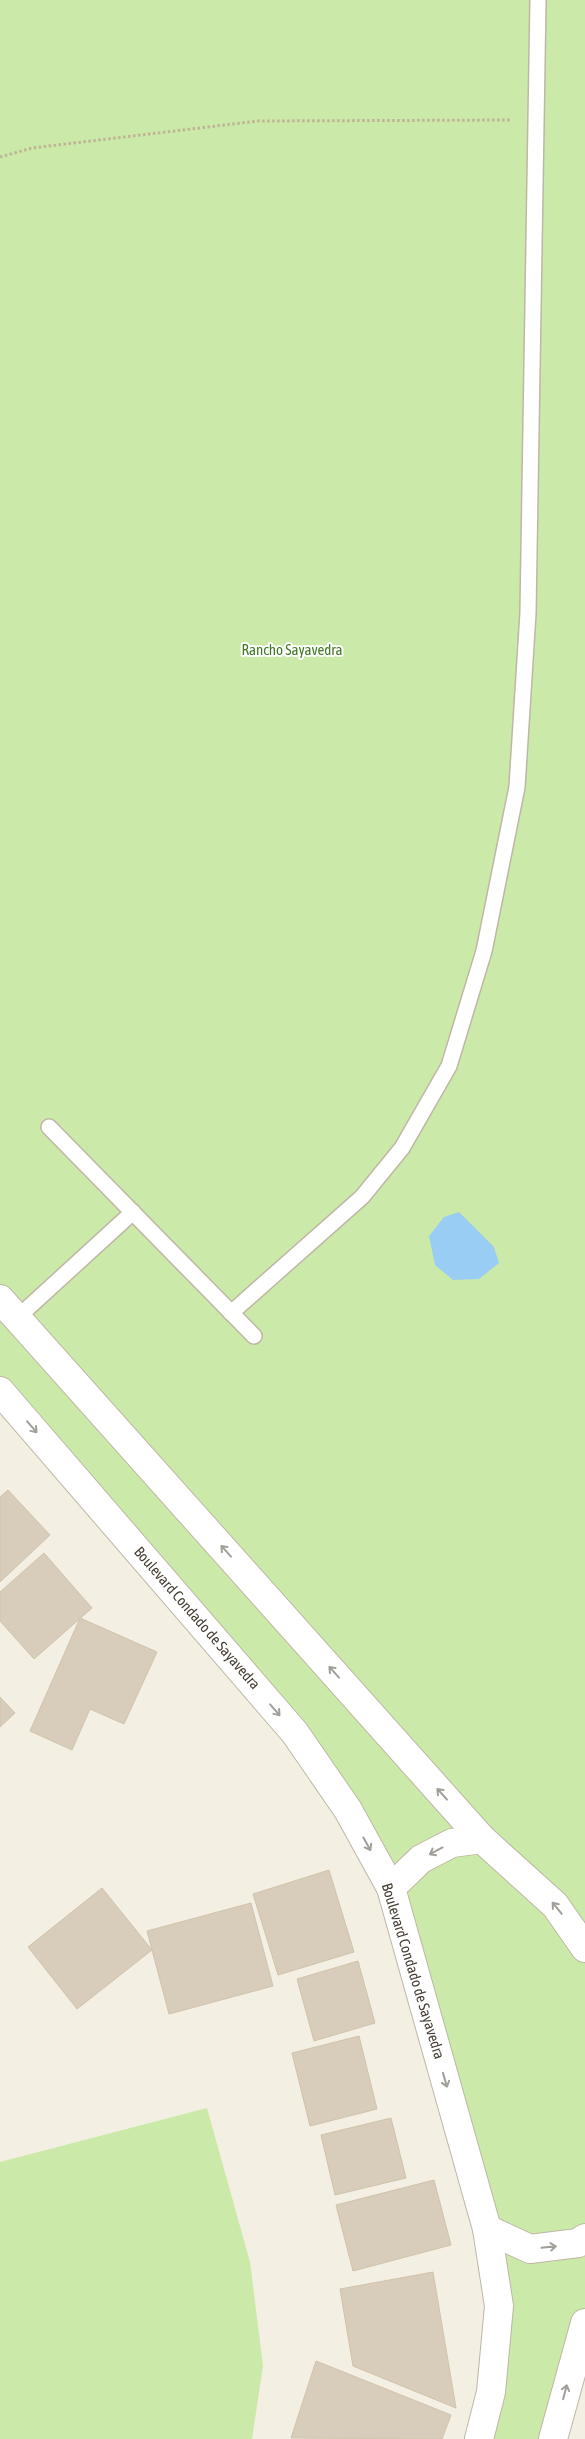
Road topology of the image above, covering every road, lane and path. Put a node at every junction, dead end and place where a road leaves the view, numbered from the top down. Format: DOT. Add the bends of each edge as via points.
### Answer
graph roads {
  1 [pos="538,0"];
  2 [pos="536,120"];
  3 [pos="0,157"];
  4 [pos="49,1126"];
  5 [pos="133,1212"];
  6 [pos="9,1308"];
  7 [pos="231,1312"];
  8 [pos="254,1336"];
  9 [pos="0,1391"];
  10 [pos="482,1839"];
  11 [pos="392,1888"];
  12 [pos="585,1948"];
  13 [pos="487,2229"];
  14 [pos="585,2238"];
  15 [pos="585,2323"];
  16 [pos="479,2439"];
  17 [pos="553,2439"];
  1 -- 2 [label="lane"];
  2 -- 3 [label="path" via="258,121 32,148"];
  2 -- 7 [label="lane" via="528,613 517,787 484,951 449,1066 402,1148 362,1197"];
  4 -- 5 [label="lane"];
  5 -- 6 [label="lane"];
  5 -- 7 [label="lane"];
  10 -- 6 [label="street, one-way"];
  7 -- 8 [label="lane"];
  9 -- 11 [label="street, Boulevard Condado de Sayavedra, one-way" via="295,1732 348,1810"];
  10 -- 11 [label="street, one-way" via="452,1843 421,1859"];
  12 -- 10 [label="street, one-way" via="555,1905"];
  11 -- 13 [label="street, Boulevard Condado de Sayavedra, one-way"];
  13 -- 14 [label="street, one-way" via="530,2249 578,2243"];
  13 -- 16 [label="street, Boulevard Condado de Sayavedra" via="499,2306 491,2392"];
  17 -- 15 [label="street, one-way"];
}
